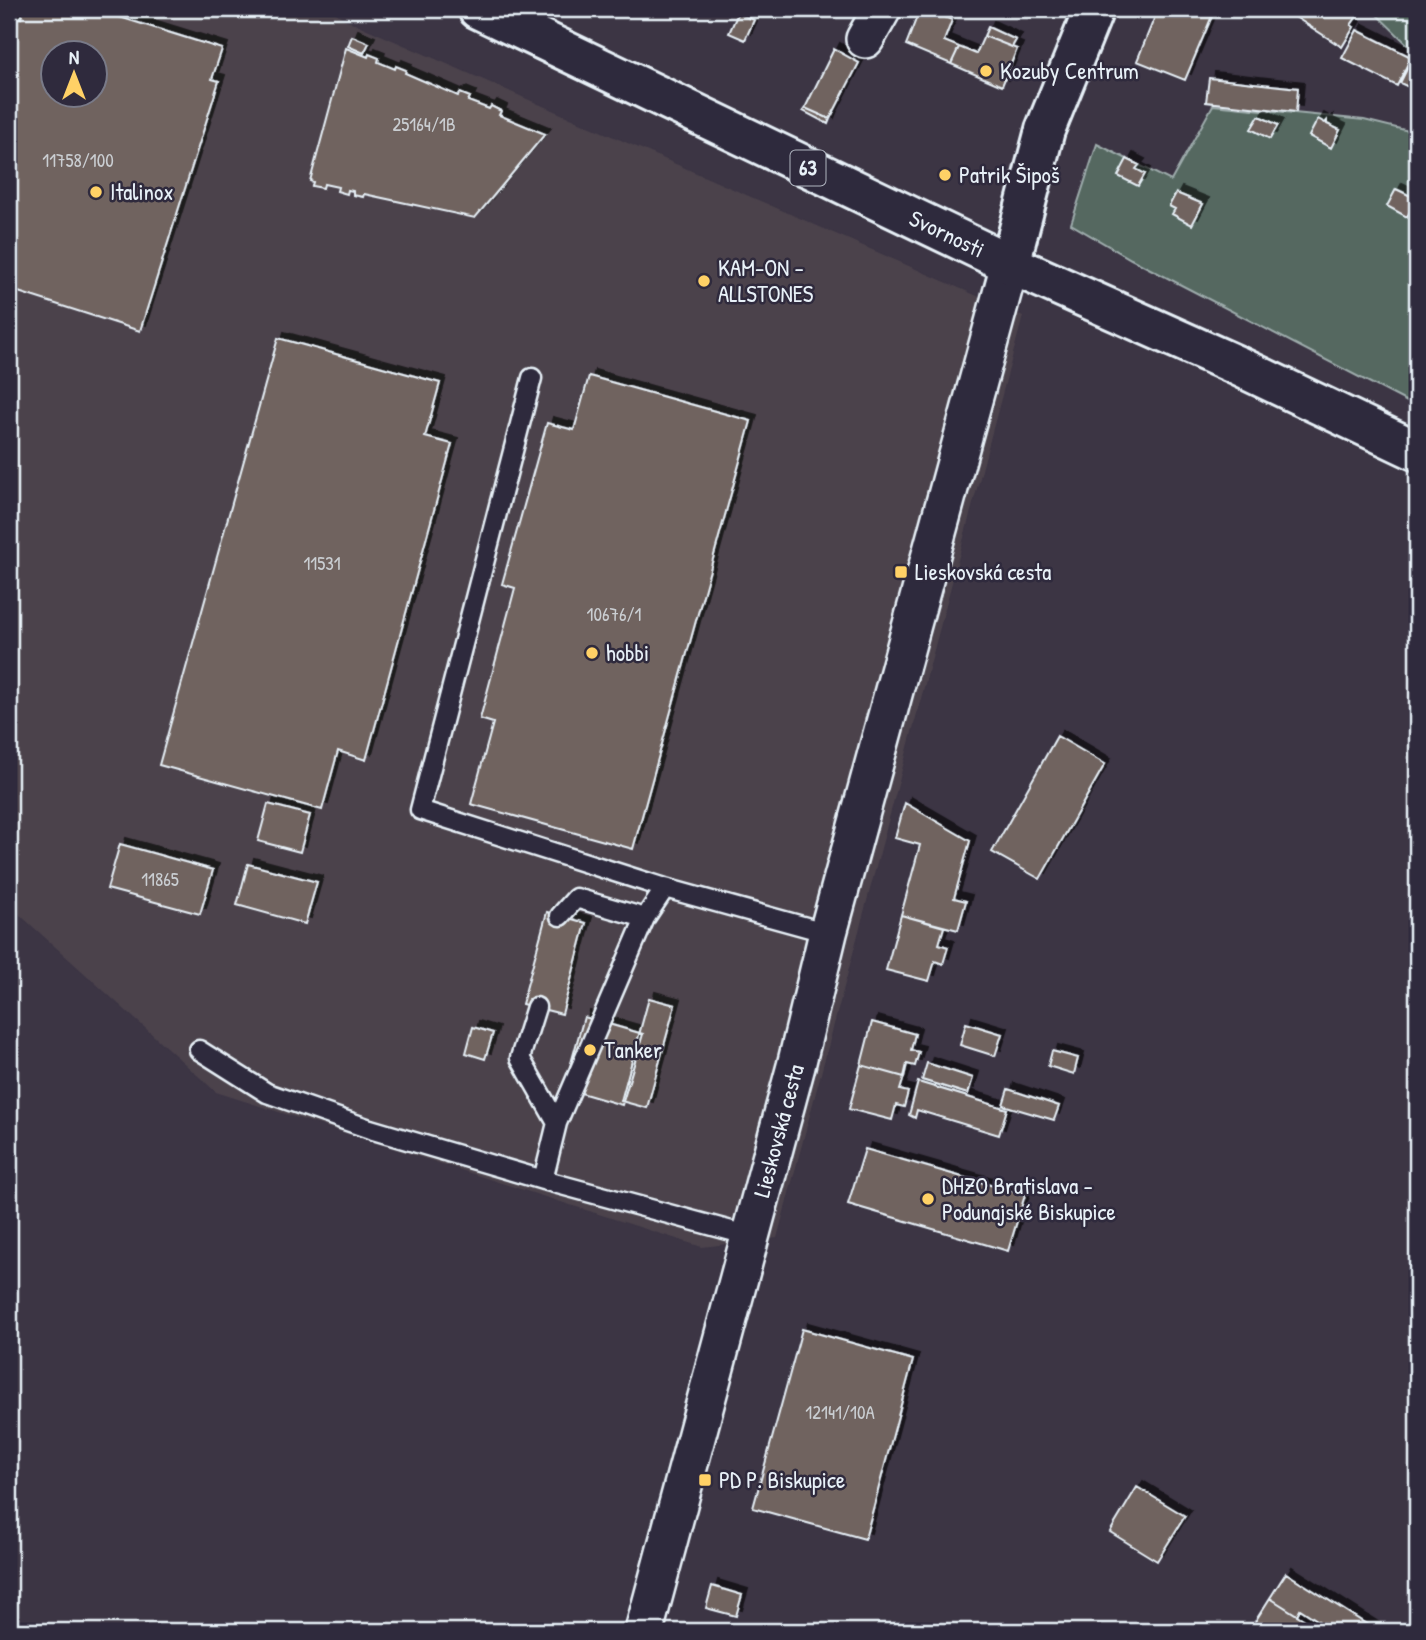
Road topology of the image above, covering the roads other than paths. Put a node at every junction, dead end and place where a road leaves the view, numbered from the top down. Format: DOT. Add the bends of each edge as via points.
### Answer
graph roads {
  1 [pos="478,9"];
  2 [pos="1094,9"];
  3 [pos="1010,264"];
  4 [pos="532,378"];
  5 [pos="1417,451"];
  6 [pos="665,888"];
  7 [pos="561,915"];
  8 [pos="645,918"];
  9 [pos="828,933"];
  10 [pos="536,1007"];
  11 [pos="199,1050"];
  12 [pos="557,1123"];
  13 [pos="543,1180"];
  14 [pos="750,1236"];
  15 [pos="644,1631"];
  1 -- 3 [label="main road, Svornosti / 63"];
  2 -- 3 [label="main road" via="1045,130"];
  3 -- 5 [label="main road, Svornosti / 63"];
  3 -- 9 [label="street, Lieskovská cesta"];
  4 -- 6 [label="lane" via="420,810"];
  6 -- 8 [label="lane"];
  6 -- 9 [label="lane"];
  7 -- 8 [label="lane" via="576,898"];
  8 -- 12 [label="lane"];
  9 -- 14 [label="street, Lieskovská cesta"];
  10 -- 12 [label="lane" via="520,1058"];
  11 -- 13 [label="lane" via="267,1093"];
  12 -- 13 [label="lane"];
  13 -- 14 [label="lane"];
  14 -- 15 [label="street, Lieskovská cesta"];
}
